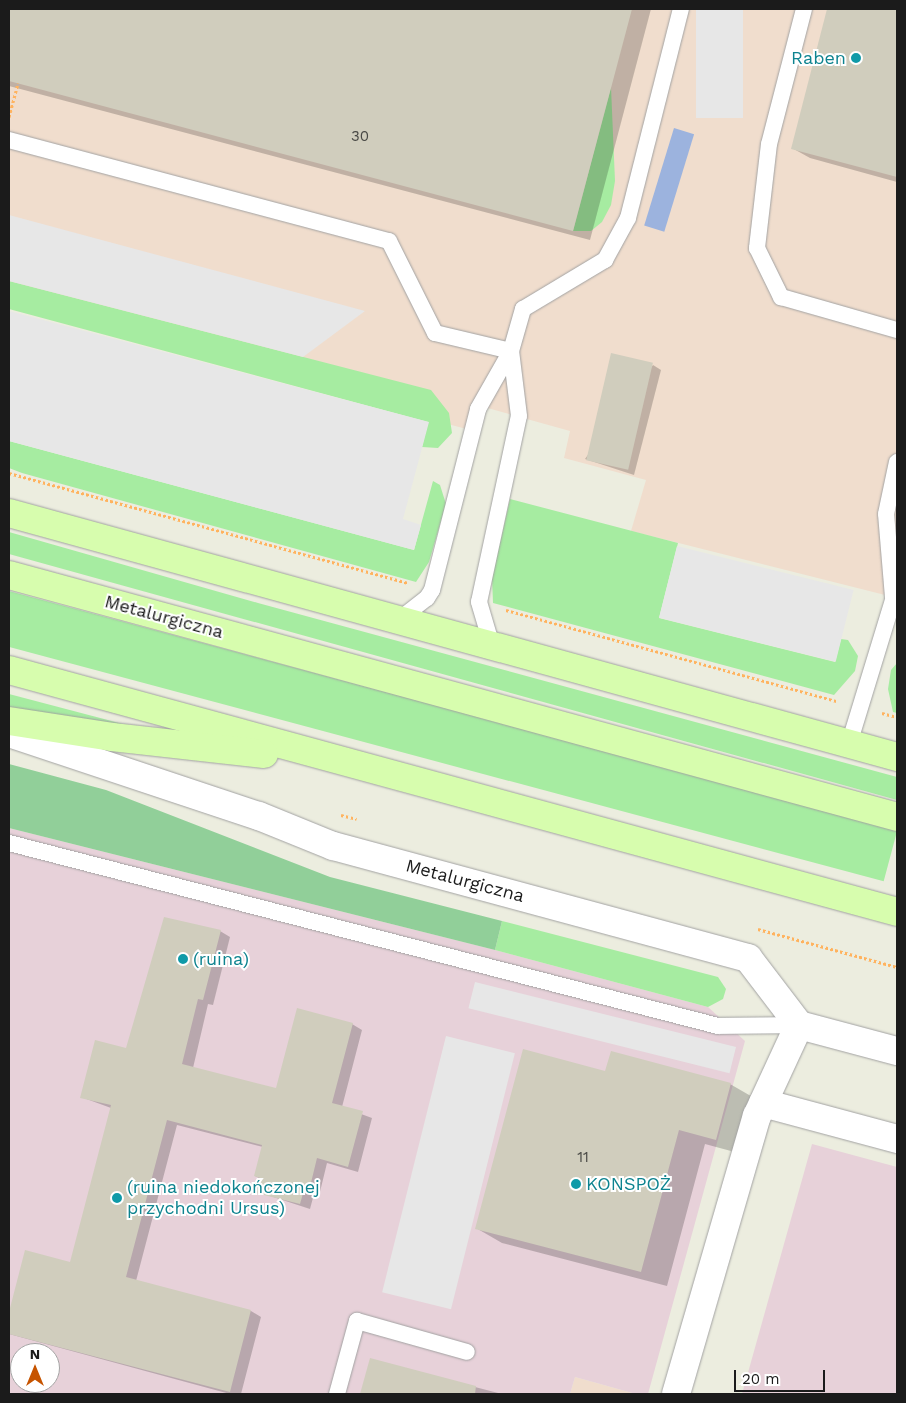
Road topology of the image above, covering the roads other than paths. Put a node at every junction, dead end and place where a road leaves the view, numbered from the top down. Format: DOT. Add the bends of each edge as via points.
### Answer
graph roads {
  1 [pos="680,9"];
  2 [pos="804,9"];
  3 [pos="9,140"];
  4 [pos="897,330"];
  5 [pos="511,351"];
  6 [pos="897,462"];
  7 [pos="9,513"];
  8 [pos="9,575"];
  9 [pos="895,592"];
  10 [pos="400,619"];
  11 [pos="492,646"];
  12 [pos="9,670"];
  13 [pos="9,721"];
  14 [pos="9,733"];
  15 [pos="849,744"];
  16 [pos="897,757"];
  17 [pos="350,763"];
  18 [pos="897,817"];
  19 [pos="9,843"];
  20 [pos="897,912"];
  21 [pos="799,1025"];
  22 [pos="897,1051"];
  23 [pos="763,1103"];
  24 [pos="897,1139"];
  25 [pos="467,1352"];
  26 [pos="337,1394"];
  27 [pos="676,1394"];
  1 -- 5 [label="lane" via="628,218 605,260 523,309"];
  2 -- 4 [label="lane" via="769,144 756,248 781,297"];
  3 -- 5 [label="lane" via="389,241 436,333"];
  5 -- 10 [label="lane" via="478,409 432,590 427,598"];
  5 -- 11 [label="lane" via="519,416 479,602"];
  6 -- 9 [label="lane" via="886,514"];
  7 -- 10 [label="main road"];
  8 -- 18 [label="main road, Metalurgiczna"];
  9 -- 15 [label="lane"];
  10 -- 11 [label="main road"];
  11 -- 15 [label="main road"];
  12 -- 17 [label="main road"];
  13 -- 17 [label="main road" via="112,737"];
  14 -- 21 [label="street, Metalurgiczna" via="249,812 333,846 748,958"];
  15 -- 16 [label="main road"];
  17 -- 20 [label="main road"];
  19 -- 21 [label="lane" via="718,1026"];
  21 -- 22 [label="street"];
  21 -- 23 [label="street"];
  23 -- 24 [label="street"];
  23 -- 27 [label="street"];
  25 -- 26 [label="lane" via="357,1321"];
}
